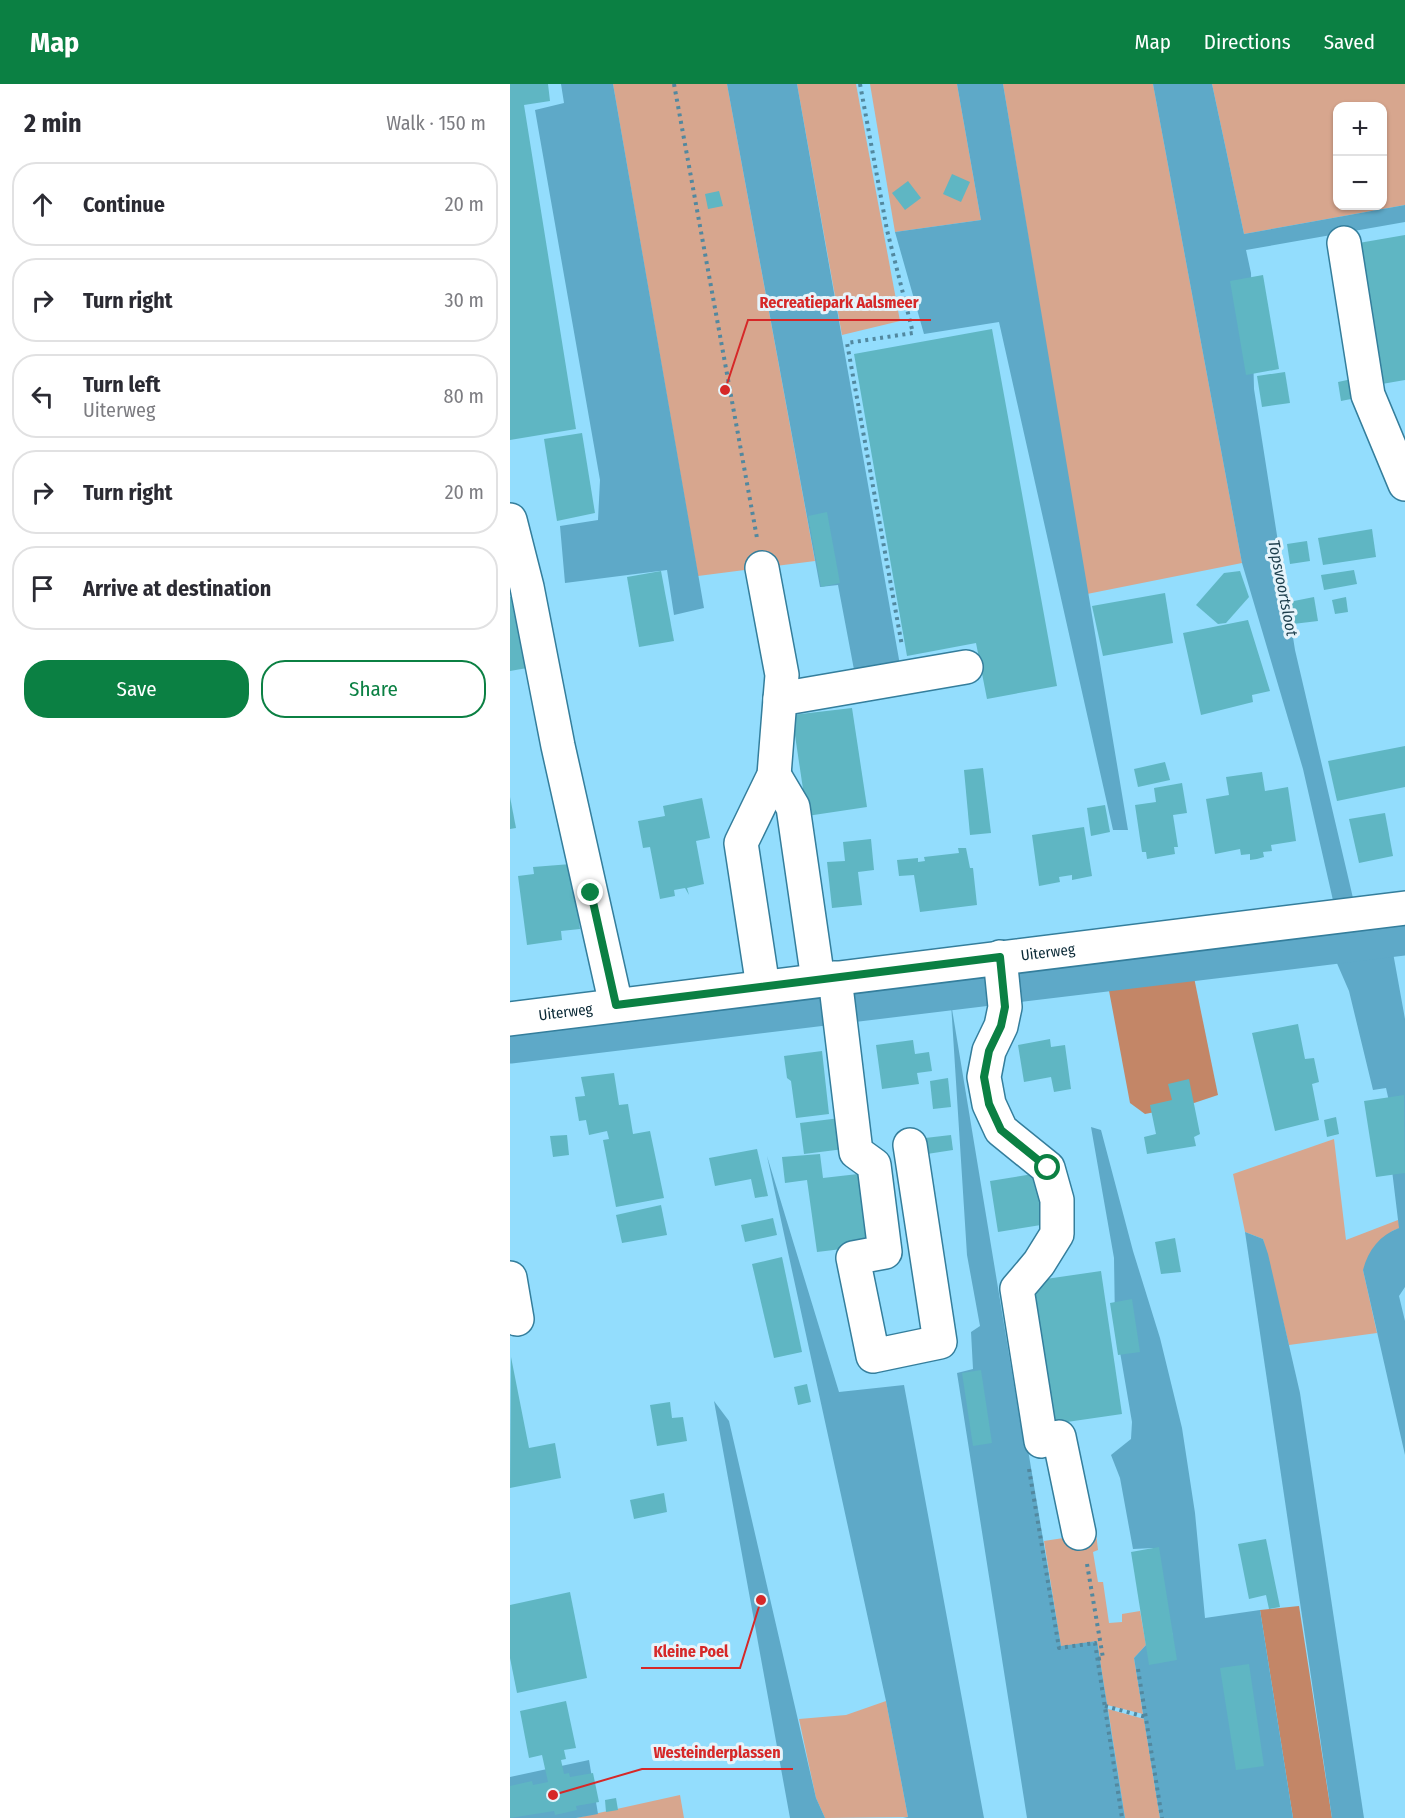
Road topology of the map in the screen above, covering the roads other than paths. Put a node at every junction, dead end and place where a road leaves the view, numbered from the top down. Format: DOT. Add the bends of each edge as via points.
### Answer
graph roads {
  1 [pos="1344,243"];
  2 [pos="1405,484"];
  3 [pos="510,520"];
  4 [pos="762,568"];
  5 [pos="966,667"];
  6 [pos="780,699"];
  7 [pos="774,775"];
  8 [pos="1405,908"];
  9 [pos="1002,976"];
  10 [pos="763,987"];
  11 [pos="832,992"];
  12 [pos="616,1005"];
  13 [pos="510,1019"];
  14 [pos="910,1145"];
  15 [pos="926,1249"];
  16 [pos="885,1252"];
  17 [pos="510,1278"];
  18 [pos="517,1319"];
  19 [pos="1079,1533"];
  1 -- 2 [label="street" via="1368,395"];
  3 -- 12 [label="street" via="528,587 558,746"];
  4 -- 6 [label="street" via="782,675"];
  5 -- 6 [label="street"];
  6 -- 7 [label="street"];
  7 -- 10 [label="street" via="741,843"];
  7 -- 11 [label="street" via="793,807"];
  8 -- 9 [label="street, Uiterweg" via="1327,917"];
  9 -- 11 [label="street, Uiterweg"];
  9 -- 19 [label="street" via="1001,1026 989,1051 984,1077 989,1104 1001,1130 1048,1168 1057,1200 1057,1234 1017,1289 1041,1441 1059,1437"];
  10 -- 11 [label="street, Uiterweg"];
  10 -- 12 [label="street, Uiterweg"];
  11 -- 16 [label="street" via="856,1152 874,1165"];
  12 -- 13 [label="street, Uiterweg"];
  14 -- 15 [label="street"];
  15 -- 16 [label="street"];
  15 -- 16 [label="street" via="939,1342 873,1356 853,1258"];
  17 -- 18 [label="street"];
}
